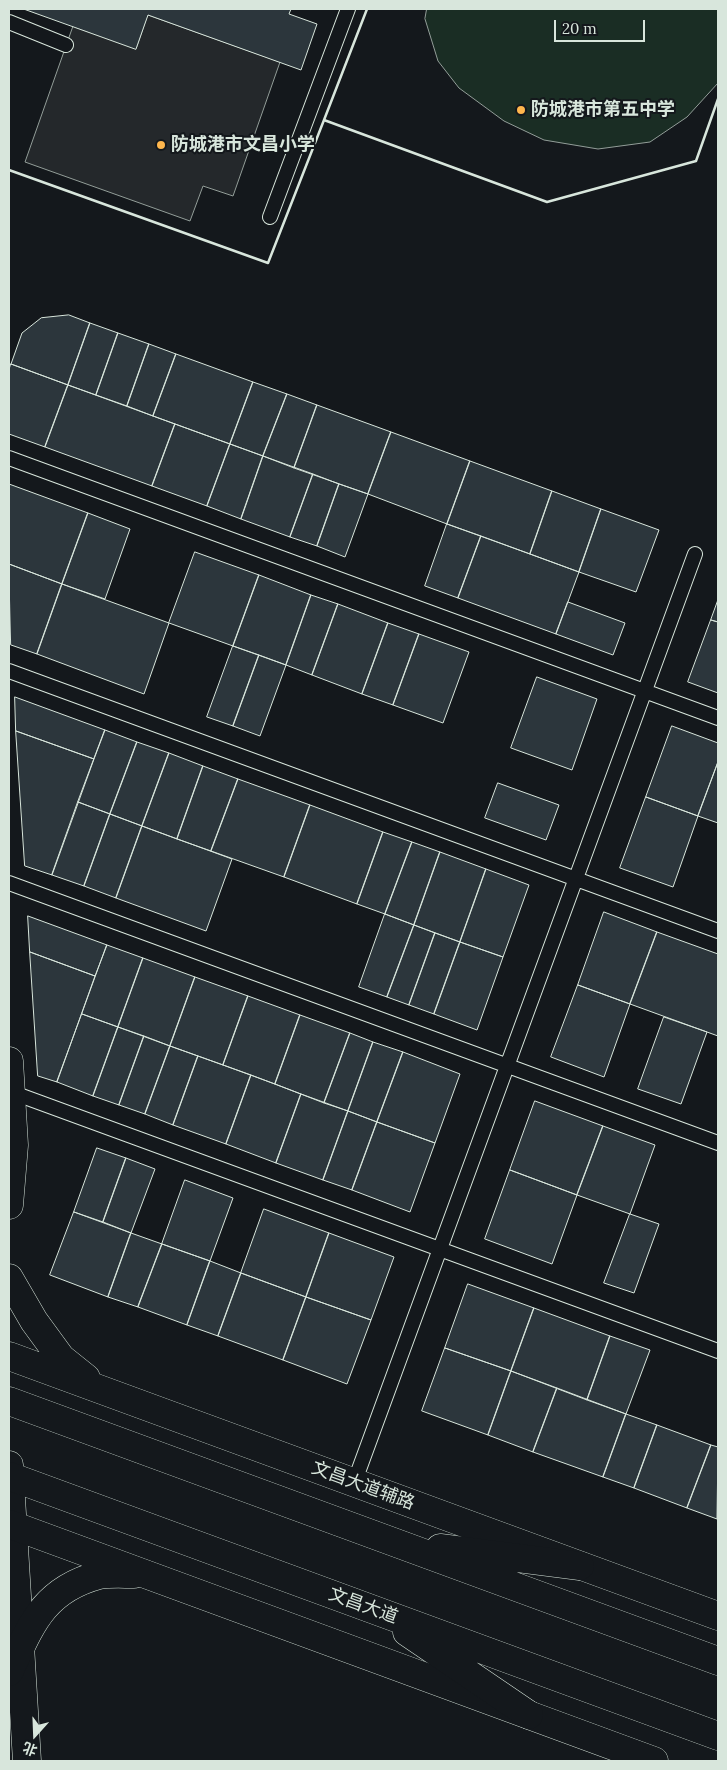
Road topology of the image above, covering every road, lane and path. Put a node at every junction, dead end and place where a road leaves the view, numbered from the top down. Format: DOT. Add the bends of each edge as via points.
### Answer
graph roads {
  1 [pos="348,9"];
  2 [pos="9,22"];
  3 [pos="66,45"];
  4 [pos="270,217"];
  5 [pos="9,458"];
  6 [pos="695,554"];
  7 [pos="9,671"];
  8 [pos="644,691"];
  9 [pos="718,718"];
  10 [pos="576,878"];
  11 [pos="9,884"];
  12 [pos="718,931"];
  13 [pos="9,1061"];
  14 [pos="507,1066"];
  15 [pos="11,1092"];
  16 [pos="718,1143"];
  17 [pos="9,1205"];
  18 [pos="440,1249"];
  19 [pos="9,1278"];
  20 [pos="718,1351"];
  21 [pos="9,1356"];
  22 [pos="103,1391"];
  23 [pos="9,1401"];
  24 [pos="9,1465"];
  25 [pos="9,1476"];
  26 [pos="354,1483"];
  27 [pos="11,1525"];
  28 [pos="392,1542"];
  29 [pos="580,1566"];
  30 [pos="143,1574"];
  31 [pos="372,1609"];
  32 [pos="718,1616"];
  33 [pos="14,1660"];
  34 [pos="718,1661"];
  35 [pos="529,1715"];
  36 [pos="718,1736"];
  37 [pos="27,1761"];
  38 [pos="654,1761"];
  1 -- 4 [label="lane"];
  2 -- 3 [label="lane"];
  5 -- 8 [label="lane"];
  6 -- 8 [label="lane"];
  7 -- 10 [label="lane"];
  8 -- 9 [label="lane"];
  8 -- 10 [label="lane"];
  10 -- 12 [label="lane"];
  10 -- 14 [label="lane"];
  11 -- 14 [label="lane"];
  13 -- 15 [label="main road"];
  14 -- 16 [label="lane"];
  14 -- 18 [label="lane"];
  15 -- 17 [label="main road" via="14,1145"];
  15 -- 18 [label="lane"];
  18 -- 20 [label="lane"];
  18 -- 26 [label="lane"];
  19 -- 22 [label="main road" via="61,1358"];
  21 -- 22 [label="main road, 文昌大道辅路"];
  22 -- 26 [label="main road, 文昌大道辅路"];
  23 -- 28 [label="main road"];
  24 -- 25 [label="main road"];
  25 -- 27 [label="main road"];
  25 -- 31 [label="main road, 文昌大道"];
  26 -- 29 [label="main road, 文昌大道辅路"];
  27 -- 30 [label="main road"];
  27 -- 33 [label="main road"];
  28 -- 29 [label="main road"];
  28 -- 34 [label="main road"];
  29 -- 32 [label="main road, 文昌大道辅路"];
  30 -- 33 [label="main road" via="100,1575 61,1591 36,1617"];
  30 -- 35 [label="main road"];
  31 -- 35 [label="main road"];
  31 -- 36 [label="main road, 文昌大道"];
  33 -- 37 [label="main road"];
  35 -- 38 [label="main road"];
}
